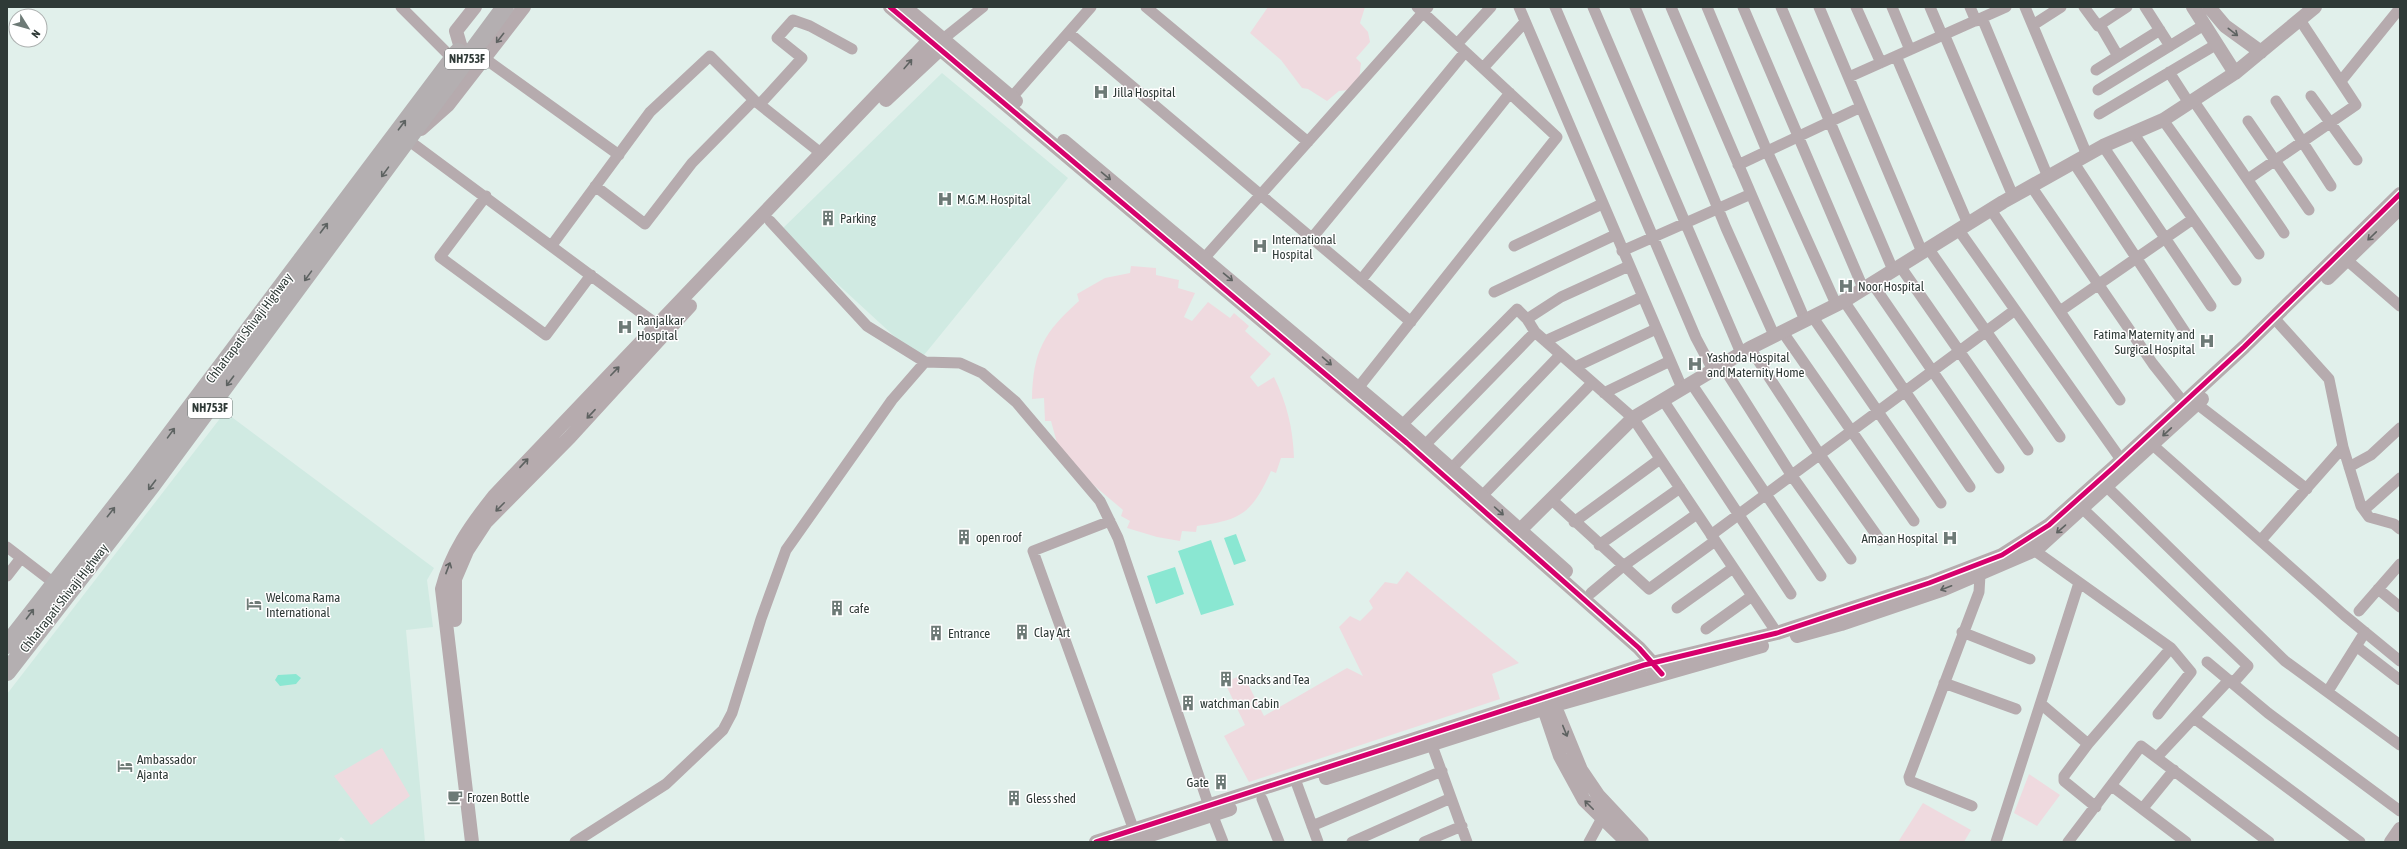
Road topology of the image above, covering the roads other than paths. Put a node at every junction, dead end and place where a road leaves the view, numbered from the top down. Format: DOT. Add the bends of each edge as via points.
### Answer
graph roads {
  1 [pos="401,7"];
  2 [pos="475,7"];
  3 [pos="491,7"];
  4 [pos="505,7"];
  5 [pos="524,7"];
  6 [pos="890,7"];
  7 [pos="983,7"];
  8 [pos="1091,7"];
  9 [pos="1146,7"];
  10 [pos="1491,7"];
  11 [pos="1519,7"];
  12 [pos="1555,7"];
  13 [pos="1593,7"];
  14 [pos="1635,7"];
  15 [pos="1671,7"];
  16 [pos="1707,7"];
  17 [pos="1743,7"];
  18 [pos="1781,7"];
  19 [pos="1819,7"];
  20 [pos="1856,7"];
  21 [pos="1892,7"];
  22 [pos="1930,7"];
  23 [pos="1970,7"];
  24 [pos="2006,7"];
  25 [pos="2025,7"];
  26 [pos="2061,7"];
  27 [pos="2084,7"];
  28 [pos="2127,7"];
  29 [pos="2145,7"];
  30 [pos="2193,7"];
  31 [pos="2210,7"];
  32 [pos="2312,8"];
  33 [pos="2400,8"];
  34 [pos="910,9"];
  35 [pos="1423,9"];
  36 [pos="1979,19"];
  37 [pos="2300,20"];
  38 [pos="1526,22"];
  39 [pos="2033,25"];
  40 [pos="2100,25"];
  41 [pos="2204,25"];
  42 [pos="2160,30"];
  43 [pos="1068,33"];
  44 [pos="1943,35"];
  45 [pos="939,41"];
  46 [pos="2217,44"];
  47 [pos="2170,46"];
  48 [pos="461,47"];
  49 [pos="1461,48"];
  50 [pos="852,49"];
  51 [pos="1910,50"];
  52 [pos="2261,52"];
  53 [pos="1896,56"];
  54 [pos="2118,56"];
  55 [pos="484,58"];
  56 [pos="1881,63"];
  57 [pos="1483,68"];
  58 [pos="2096,70"];
  59 [pos="2169,72"];
  60 [pos="2235,72"];
  61 [pos="1849,77"];
  62 [pos="2341,81"];
  63 [pos="2098,90"];
  64 [pos="1510,93"];
  65 [pos="2311,96"];
  66 [pos="1012,97"];
  67 [pos="2276,101"];
  68 [pos="757,102"];
  69 [pos="2191,102"];
  70 [pos="1861,107"];
  71 [pos="2099,114"];
  72 [pos="2163,120"];
  73 [pos="2248,121"];
  74 [pos="1829,122"];
  75 [pos="2330,122"];
  76 [pos="2133,133"];
  77 [pos="1800,136"];
  78 [pos="408,140"];
  79 [pos="2302,141"];
  80 [pos="1308,142"];
  81 [pos="2103,146"];
  82 [pos="1767,151"];
  83 [pos="822,154"];
  84 [pos="619,155"];
  85 [pos="2087,155"];
  86 [pos="2357,160"];
  87 [pos="2275,161"];
  88 [pos="2074,162"];
  89 [pos="1738,165"];
  90 [pos="2048,177"];
  91 [pos="2248,179"];
  92 [pos="595,186"];
  93 [pos="2031,186"];
  94 [pos="2331,186"];
  95 [pos="1751,194"];
  96 [pos="2400,194"];
  97 [pos="1261,195"];
  98 [pos="486,196"];
  99 [pos="2013,196"];
  100 [pos="1602,204"];
  101 [pos="1718,208"];
  102 [pos="2400,208"];
  103 [pos="1991,210"];
  104 [pos="2309,210"];
  105 [pos="2194,219"];
  106 [pos="770,221"];
  107 [pos="1685,223"];
  108 [pos="1963,227"];
  109 [pos="2284,233"];
  110 [pos="1615,235"];
  111 [pos="1654,237"];
  112 [pos="1312,238"];
  113 [pos="2165,238"];
  114 [pos="552,245"];
  115 [pos="1514,246"];
  116 [pos="1925,250"];
  117 [pos="1622,251"];
  118 [pos="2259,254"];
  119 [pos="2343,257"];
  120 [pos="2137,258"];
  121 [pos="1201,262"];
  122 [pos="1629,266"];
  123 [pos="1896,268"];
  124 [pos="591,275"];
  125 [pos="1361,280"];
  126 [pos="2236,280"];
  127 [pos="2098,284"];
  128 [pos="1868,286"];
  129 [pos="1494,292"];
  130 [pos="1642,297"];
  131 [pos="1840,303"];
  132 [pos="2400,304"];
  133 [pos="2211,306"];
  134 [pos="2015,310"];
  135 [pos="2060,311"];
  136 [pos="1808,318"];
  137 [pos="1527,319"];
  138 [pos="2277,321"];
  139 [pos="1411,322"];
  140 [pos="662,329"];
  141 [pos="1656,329"];
  142 [pos="1987,331"];
  143 [pos="1535,332"];
  144 [pos="2185,332"];
  145 [pos="1778,333"];
  146 [pos="1545,341"];
  147 [pos="1745,350"];
  148 [pos="1960,351"];
  149 [pos="1560,355"];
  150 [pos="1670,361"];
  151 [pos="925,362"];
  152 [pos="1575,367"];
  153 [pos="1717,367"];
  154 [pos="1932,372"];
  155 [pos="1592,383"];
  156 [pos="1687,385"];
  157 [pos="1358,388"];
  158 [pos="1906,392"];
  159 [pos="1604,393"];
  160 [pos="1663,400"];
  161 [pos="2120,400"];
  162 [pos="2190,403"];
  163 [pos="1878,412"];
  164 [pos="1633,418"];
  165 [pos="1402,425"];
  166 [pos="2400,428"];
  167 [pos="1851,432"];
  168 [pos="2060,437"];
  169 [pos="2149,442"];
  170 [pos="1425,445"];
  171 [pos="2344,447"];
  172 [pos="2028,450"];
  173 [pos="1820,455"];
  174 [pos="1660,459"];
  175 [pos="2122,461"];
  176 [pos="2349,467"];
  177 [pos="1999,468"];
  178 [pos="1451,469"];
  179 [pos="1792,476"];
  180 [pos="2399,480"];
  181 [pos="1970,487"];
  182 [pos="1680,488"];
  183 [pos="2107,488"];
  184 [pos="2307,489"];
  185 [pos="1766,495"];
  186 [pos="1482,496"];
  187 [pos="1551,500"];
  188 [pos="1941,503"];
  189 [pos="2083,509"];
  190 [pos="2364,510"];
  191 [pos="1697,514"];
  192 [pos="1739,515"];
  193 [pos="1110,521"];
  194 [pos="1914,521"];
  195 [pos="1574,522"];
  196 [pos="2400,529"];
  197 [pos="1516,533"];
  198 [pos="1713,538"];
  199 [pos="1880,540"];
  200 [pos="2261,540"];
  201 [pos="1599,545"];
  202 [pos="2029,546"];
  203 [pos="7,547"];
  204 [pos="21,558"];
  205 [pos="1851,559"];
  206 [pos="2400,564"];
  207 [pos="1623,566"];
  208 [pos="1733,568"];
  209 [pos="1980,575"];
  210 [pos="7,576"];
  211 [pos="1821,576"];
  212 [pos="2079,583"];
  213 [pos="60,589"];
  214 [pos="2378,589"];
  215 [pos="1591,593"];
  216 [pos="1791,594"];
  217 [pos="1752,596"];
  218 [pos="2400,607"];
  219 [pos="1677,608"];
  220 [pos="2359,611"];
  221 [pos="1706,629"];
  222 [pos="1962,632"];
  223 [pos="2365,632"];
  224 [pos="1777,633"];
  225 [pos="7,645"];
  226 [pos="2356,646"];
  227 [pos="2171,648"];
  228 [pos="2030,658"];
  229 [pos="2400,661"];
  230 [pos="2207,662"];
  231 [pos="1663,667"];
  232 [pos="7,672"];
  233 [pos="2400,680"];
  234 [pos="1944,682"];
  235 [pos="2231,682"];
  236 [pos="2328,691"];
  237 [pos="1547,702"];
  238 [pos="2041,704"];
  239 [pos="2016,709"];
  240 [pos="2158,714"];
  241 [pos="2194,718"];
  242 [pos="461,722"];
  243 [pos="1430,740"];
  244 [pos="2088,744"];
  245 [pos="2400,745"];
  246 [pos="2157,757"];
  247 [pos="1442,770"];
  248 [pos="2174,770"];
  249 [pos="1296,783"];
  250 [pos="2112,786"];
  251 [pos="1452,798"];
  252 [pos="1262,799"];
  253 [pos="1972,806"];
  254 [pos="2096,807"];
  255 [pos="2143,808"];
  256 [pos="1210,811"];
  257 [pos="2400,811"];
  258 [pos="1602,818"];
  259 [pos="1312,826"];
  260 [pos="1462,826"];
  261 [pos="2400,829"];
  262 [pos="1133,837"];
  263 [pos="472,842"];
  264 [pos="481,842"];
  265 [pos="575,842"];
  266 [pos="1096,842"];
  267 [pos="1223,842"];
  268 [pos="1279,842"];
  269 [pos="1318,842"];
  270 [pos="1352,842"];
  271 [pos="1424,842"];
  272 [pos="1467,842"];
  273 [pos="1589,842"];
  274 [pos="1626,842"];
  275 [pos="1642,842"];
  276 [pos="1996,842"];
  277 [pos="2068,842"];
  278 [pos="2186,842"];
  279 [pos="2270,842"];
  280 [pos="2360,842"];
  281 [pos="2391,842"];
  1 -- 48 [label="street"];
  2 -- 48 [label="street" via="456,31"];
  3 -- 48 [label="highway, NH753F"];
  4 -- 78 [label="highway, NH753F"];
  5 -- 55 [label="street, one-way"];
  6 -- 45 [label="street"];
  7 -- 45 [label="street"];
  8 -- 43 [label="street"];
  9 -- 80 [label="street"];
  10 -- 49 [label="street"];
  11 -- 38 [label="street"];
  12 -- 111 [label="street"];
  13 -- 107 [label="street"];
  14 -- 101 [label="street"];
  15 -- 89 [label="street"];
  16 -- 82 [label="street"];
  17 -- 77 [label="street"];
  18 -- 74 [label="street"];
  19 -- 61 [label="street"];
  20 -- 56 [label="street"];
  21 -- 51 [label="street"];
  22 -- 44 [label="street"];
  23 -- 36 [label="street"];
  24 -- 36 [label="street"];
  25 -- 39 [label="street"];
  26 -- 39 [label="street"];
  27 -- 40 [label="street" via="2098,26"];
  28 -- 40 [label="street"];
  29 -- 42 [label="street"];
  30 -- 41 [label="street"];
  31 -- 52 [label="street, one-way" via="2225,26"];
  32 -- 37 [label="street"];
  33 -- 62 [label="street"];
  34 -- 45 [label="street"];
  35 -- 49 [label="street"];
  35 -- 80 [label="street"];
  36 -- 44 [label="street"];
  36 -- 90 [label="street"];
  37 -- 52 [label="street"];
  37 -- 62 [label="street"];
  38 -- 57 [label="street"];
  38 -- 100 [label="street"];
  39 -- 85 [label="street"];
  40 -- 54 [label="street"];
  41 -- 46 [label="street"];
  41 -- 47 [label="street"];
  42 -- 47 [label="street"];
  42 -- 54 [label="street"];
  43 -- 66 [label="street"];
  43 -- 97 [label="street"];
  44 -- 51 [label="street"];
  44 -- 99 [label="street"];
  45 -- 66 [label="street"];
  83 -- 45 [label="street, one-way"];
  45 -- 106 [label="street" via="892,94"];
  45 -- 121 [label="street"];
  46 -- 59 [label="street"];
  46 -- 60 [label="street"];
  47 -- 63 [label="street"];
  213 -- 48 [label="highway, Chhatrapati Shivaji Highway / NH753F, one-way" via="139,476"];
  49 -- 57 [label="street"];
  49 -- 112 [label="street"];
  50 -- 68 [label="street" via="810,26 793,20 777,38 802,58"];
  51 -- 53 [label="street"];
  52 -- 60 [label="street"];
  53 -- 56 [label="street"];
  53 -- 108 [label="street"];
  54 -- 58 [label="street"];
  55 -- 78 [label="street" via="448,105"];
  55 -- 84 [label="street"];
  56 -- 61 [label="street"];
  57 -- 64 [label="street"];
  59 -- 69 [label="street"];
  59 -- 71 [label="street"];
  60 -- 69 [label="street"];
  61 -- 70 [label="street"];
  62 -- 75 [label="street" via="2356,105"];
  64 -- 125 [label="street"];
  64 -- 139 [label="street" via="1558,137"];
  65 -- 75 [label="street"];
  66 -- 121 [label="street, one-way"];
  67 -- 79 [label="street"];
  68 -- 83 [label="street"];
  68 -- 84 [label="street" via="710,56 650,112"];
  68 -- 92 [label="street" via="692,163 646,224"];
  69 -- 72 [label="street"];
  69 -- 91 [label="street"];
  70 -- 74 [label="street"];
  70 -- 116 [label="street"];
  72 -- 76 [label="street"];
  72 -- 118 [label="street"];
  73 -- 87 [label="street"];
  74 -- 77 [label="street"];
  74 -- 123 [label="street"];
  75 -- 79 [label="street"];
  75 -- 86 [label="street"];
  76 -- 81 [label="street"];
  76 -- 105 [label="street"];
  77 -- 82 [label="street"];
  77 -- 128 [label="street"];
  78 -- 98 [label="street"];
  78 -- 213 [label="highway, Chhatrapati Shivaji Highway / NH753F, one-way" via="152,485"];
  79 -- 87 [label="street"];
  79 -- 94 [label="street"];
  80 -- 97 [label="street"];
  81 -- 85 [label="street"];
  81 -- 113 [label="street"];
  82 -- 89 [label="street"];
  82 -- 131 [label="street"];
  83 -- 140 [label="street"];
  84 -- 92 [label="street"];
  85 -- 88 [label="street"];
  87 -- 91 [label="street"];
  87 -- 104 [label="street"];
  88 -- 90 [label="street"];
  88 -- 120 [label="street"];
  89 -- 95 [label="street"];
  90 -- 93 [label="street"];
  91 -- 109 [label="street"];
  92 -- 114 [label="street"];
  93 -- 99 [label="street"];
  93 -- 127 [label="street"];
  95 -- 101 [label="street"];
  95 -- 136 [label="street"];
  96 -- 119 [label="street"];
  97 -- 112 [label="street"];
  97 -- 121 [label="street"];
  98 -- 114 [label="street"];
  98 -- 124 [label="street" via="440,257 546,335"];
  99 -- 103 [label="street"];
  100 -- 110 [label="street"];
  100 -- 115 [label="street"];
  101 -- 107 [label="street"];
  101 -- 145 [label="street"];
  102 -- 119 [label="street, one-way"];
  103 -- 108 [label="street"];
  103 -- 135 [label="street"];
  105 -- 113 [label="street"];
  105 -- 126 [label="street"];
  106 -- 140 [label="street"];
  106 -- 151 [label="street" via="867,326"];
  107 -- 111 [label="street"];
  107 -- 147 [label="street"];
  108 -- 116 [label="street"];
  108 -- 134 [label="street"];
  110 -- 117 [label="street"];
  110 -- 129 [label="street"];
  111 -- 117 [label="street"];
  111 -- 153 [label="street" via="1696,338"];
  112 -- 125 [label="street"];
  113 -- 120 [label="street"];
  113 -- 133 [label="street"];
  114 -- 124 [label="street"];
  116 -- 123 [label="street"];
  116 -- 142 [label="street"];
  117 -- 122 [label="street"];
  119 -- 132 [label="street"];
  119 -- 138 [label="street"];
  120 -- 127 [label="street"];
  120 -- 144 [label="street"];
  121 -- 157 [label="street, one-way"];
  121 -- 197 [label="street" via="1407,443"];
  122 -- 130 [label="street"];
  122 -- 137 [label="street" via="1561,297"];
  123 -- 128 [label="street"];
  123 -- 148 [label="street"];
  124 -- 140 [label="street"];
  125 -- 139 [label="street"];
  127 -- 135 [label="street"];
  127 -- 162 [label="street" via="2153,364"];
  128 -- 131 [label="street"];
  128 -- 154 [label="street"];
  130 -- 141 [label="street"];
  130 -- 146 [label="street"];
  131 -- 136 [label="street"];
  131 -- 158 [label="street"];
  134 -- 142 [label="street"];
  134 -- 175 [label="street"];
  135 -- 161 [label="street"];
  136 -- 145 [label="street"];
  136 -- 163 [label="street"];
  137 -- 143 [label="street"];
  137 -- 165 [label="street" via="1518,309"];
  138 -- 162 [label="street"];
  138 -- 171 [label="street" via="2329,379"];
  139 -- 157 [label="street"];
  140 -- 242 [label="street" via="564,421 494,496 482,519 448,568 442,589"];
  141 -- 150 [label="street"];
  141 -- 152 [label="street"];
  142 -- 148 [label="street"];
  142 -- 168 [label="street"];
  143 -- 146 [label="street"];
  143 -- 170 [label="street"];
  145 -- 147 [label="street"];
  145 -- 167 [label="street"];
  146 -- 149 [label="street"];
  147 -- 153 [label="street"];
  147 -- 173 [label="street"];
  148 -- 154 [label="street"];
  148 -- 172 [label="street"];
  149 -- 152 [label="street"];
  149 -- 178 [label="street"];
  150 -- 156 [label="street"];
  150 -- 159 [label="street"];
  151 -- 193 [label="street" via="960,363 982,373 1016,402 1100,501"];
  151 -- 265 [label="street" via="892,400 786,550 761,619 732,713 724,730 666,784"];
  152 -- 155 [label="street"];
  153 -- 156 [label="street"];
  153 -- 179 [label="street"];
  154 -- 158 [label="street"];
  154 -- 177 [label="street"];
  155 -- 159 [label="street"];
  155 -- 186 [label="street"];
  156 -- 160 [label="street"];
  156 -- 185 [label="street"];
  157 -- 165 [label="street"];
  158 -- 163 [label="street"];
  158 -- 181 [label="street"];
  159 -- 164 [label="street"];
  160 -- 164 [label="street"];
  160 -- 192 [label="street"];
  162 -- 169 [label="street"];
  162 -- 184 [label="street"];
  163 -- 167 [label="street"];
  163 -- 188 [label="street"];
  164 -- 174 [label="street"];
  164 -- 187 [label="street"];
  165 -- 170 [label="street"];
  166 -- 176 [label="street" via="2370,455"];
  167 -- 173 [label="street"];
  167 -- 194 [label="street"];
  169 -- 175 [label="street"];
  169 -- 183 [label="street"];
  169 -- 200 [label="street"];
  170 -- 178 [label="street"];
  171 -- 176 [label="street"];
  171 -- 184 [label="street"];
  173 -- 179 [label="street"];
  173 -- 199 [label="street"];
  174 -- 182 [label="street"];
  174 -- 195 [label="street"];
  175 -- 202 [label="street" via="2049,525"];
  176 -- 190 [label="street"];
  178 -- 186 [label="street"];
  179 -- 185 [label="street"];
  179 -- 205 [label="street"];
  180 -- 190 [label="street"];
  182 -- 191 [label="street"];
  182 -- 201 [label="street"];
  183 -- 189 [label="street"];
  183 -- 236 [label="street" via="2285,661"];
  184 -- 200 [label="street"];
  185 -- 192 [label="street"];
  185 -- 211 [label="street"];
  186 -- 197 [label="street, one-way"];
  187 -- 195 [label="street"];
  187 -- 197 [label="street"];
  189 -- 202 [label="street, one-way"];
  189 -- 235 [label="street" via="2248,666"];
  190 -- 196 [label="street" via="2369,517 2394,524"];
  191 -- 198 [label="street"];
  191 -- 207 [label="street"];
  192 -- 198 [label="street"];
  192 -- 216 [label="street"];
  193 -- 256 [label="street" via="1118,538"];
  193 -- 262 [label="street" via="1033,551"];
  195 -- 201 [label="street"];
  197 -- 215 [label="street"];
  197 -- 231 [label="street" via="1633,643"];
  198 -- 207 [label="street" via="1648,589"];
  198 -- 208 [label="street"];
  200 -- 223 [label="street"];
  201 -- 207 [label="street"];
  202 -- 209 [label="street"];
  202 -- 212 [label="street"];
  202 -- 224 [label="street" via="1929,583"];
  203 -- 204 [label="street"];
  204 -- 210 [label="street"];
  204 -- 213 [label="street"];
  206 -- 214 [label="street"];
  207 -- 215 [label="street"];
  208 -- 217 [label="street"];
  208 -- 219 [label="street"];
  209 -- 222 [label="street" via="1979,592"];
  209 -- 231 [label="street, one-way" via="1841,624"];
  212 -- 227 [label="street"];
  212 -- 238 [label="street"];
  225 -- 213 [label="highway, Chhatrapati Shivaji Highway / NH753F, one-way"];
  213 -- 232 [label="highway, Chhatrapati Shivaji Highway / NH753F"];
  214 -- 218 [label="street"];
  214 -- 220 [label="street"];
  215 -- 231 [label="street" via="1649,644"];
  217 -- 221 [label="street"];
  217 -- 224 [label="street"];
  222 -- 228 [label="street"];
  222 -- 234 [label="street"];
  223 -- 226 [label="street"];
  223 -- 229 [label="street"];
  224 -- 231 [label="street"];
  226 -- 233 [label="street"];
  226 -- 236 [label="street"];
  227 -- 240 [label="street" via="2191,672"];
  227 -- 244 [label="street"];
  230 -- 235 [label="street"];
  231 -- 237 [label="street"];
  234 -- 239 [label="street"];
  234 -- 253 [label="street" via="1909,779"];
  235 -- 241 [label="street"];
  235 -- 257 [label="street" via="2268,713"];
  236 -- 245 [label="street"];
  237 -- 243 [label="street"];
  258 -- 237 [label="street, one-way" via="1584,800 1560,756"];
  237 -- 275 [label="street, one-way" via="1581,770 1598,795"];
  238 -- 244 [label="street"];
  238 -- 276 [label="street"];
  241 -- 246 [label="street"];
  241 -- 280 [label="street"];
  242 -- 263 [label="street"];
  242 -- 264 [label="street"];
  243 -- 247 [label="street"];
  243 -- 249 [label="street"];
  244 -- 254 [label="street" via="2063,779"];
  246 -- 248 [label="street"];
  246 -- 250 [label="street" via="2141,746"];
  247 -- 251 [label="street"];
  247 -- 259 [label="street"];
  248 -- 255 [label="street"];
  248 -- 279 [label="street"];
  249 -- 252 [label="street"];
  249 -- 256 [label="street"];
  249 -- 259 [label="street"];
  250 -- 254 [label="street"];
  250 -- 255 [label="street"];
  251 -- 260 [label="street"];
  251 -- 270 [label="street"];
  252 -- 256 [label="street"];
  252 -- 268 [label="street"];
  254 -- 277 [label="street"];
  255 -- 278 [label="street"];
  256 -- 262 [label="street"];
  256 -- 267 [label="street"];
  258 -- 273 [label="street"];
  258 -- 274 [label="street"];
  259 -- 269 [label="street"];
  260 -- 271 [label="street"];
  260 -- 272 [label="street"];
  261 -- 281 [label="street"];
  262 -- 266 [label="street"];
}
